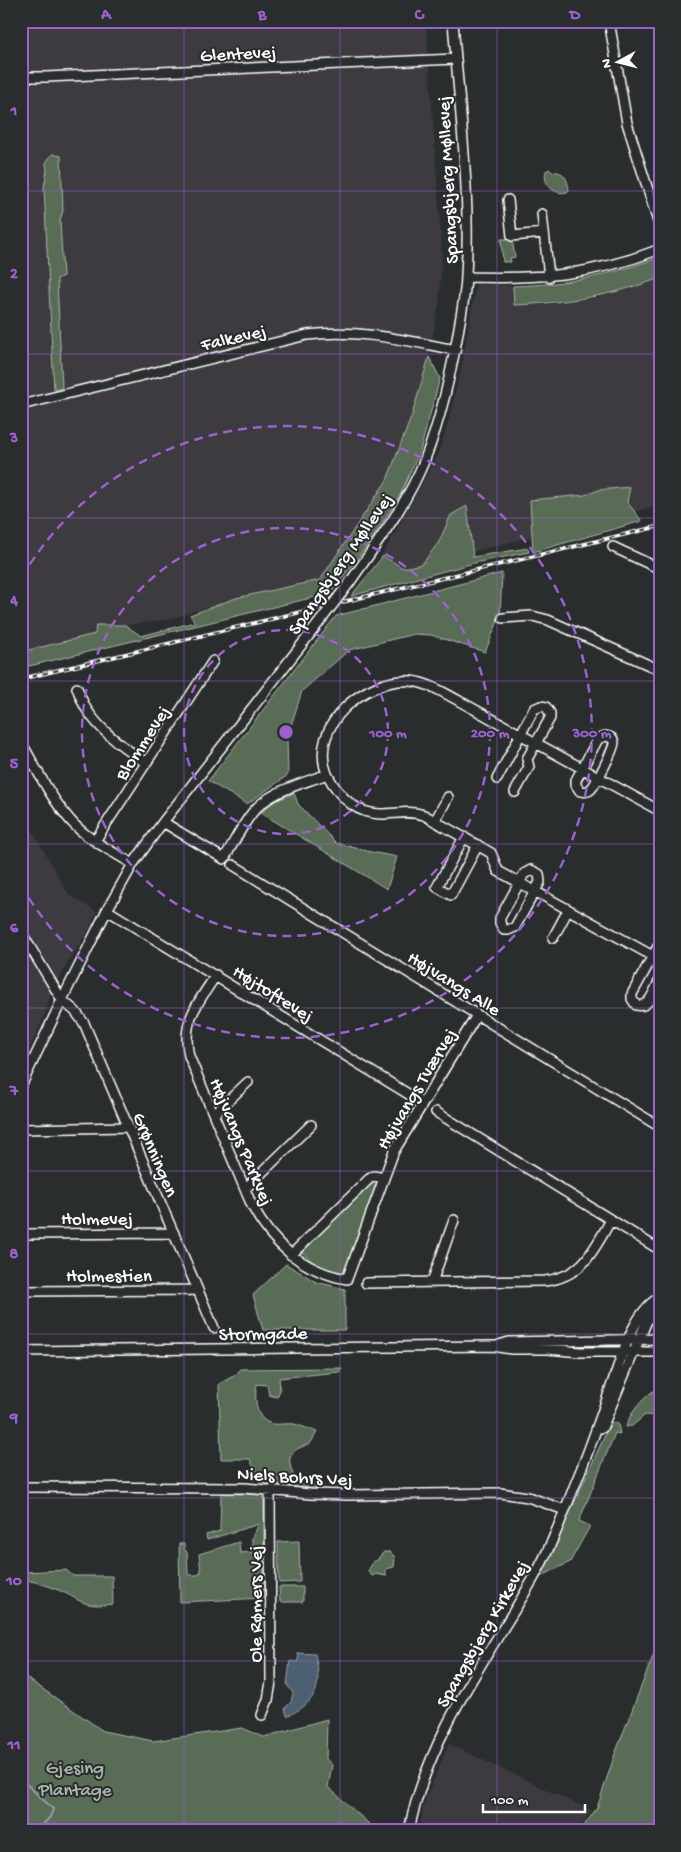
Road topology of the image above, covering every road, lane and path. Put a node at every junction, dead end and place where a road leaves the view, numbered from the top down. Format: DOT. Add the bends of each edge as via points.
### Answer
graph roads {
  1 [pos="453,21"];
  2 [pos="610,21"];
  3 [pos="456,58"];
  4 [pos="21,76"];
  5 [pos="508,200"];
  6 [pos="542,214"];
  7 [pos="660,228"];
  8 [pos="544,233"];
  9 [pos="660,249"];
  10 [pos="466,277"];
  11 [pos="548,277"];
  12 [pos="456,350"];
  13 [pos="21,405"];
  14 [pos="613,547"];
  15 [pos="660,569"];
  16 [pos="503,618"];
  17 [pos="213,661"];
  18 [pos="660,670"];
  19 [pos="77,688"];
  20 [pos="520,734"];
  21 [pos="21,742"];
  22 [pos="536,743"];
  23 [pos="146,763"];
  24 [pos="582,768"];
  25 [pos="327,774"];
  26 [pos="598,777"];
  27 [pos="496,780"];
  28 [pos="515,792"];
  29 [pos="448,796"];
  30 [pos="660,811"];
  31 [pos="163,822"];
  32 [pos="435,822"];
  33 [pos="464,837"];
  34 [pos="95,840"];
  35 [pos="478,845"];
  36 [pos="133,864"];
  37 [pos="233,865"];
  38 [pos="519,883"];
  39 [pos="535,892"];
  40 [pos="107,910"];
  41 [pos="568,910"];
  42 [pos="21,932"];
  43 [pos="553,938"];
  44 [pos="660,943"];
  45 [pos="656,958"];
  46 [pos="216,975"];
  47 [pos="660,980"];
  48 [pos="62,1000"];
  49 [pos="477,1015"];
  50 [pos="248,1082"];
  51 [pos="21,1086"];
  52 [pos="423,1103"];
  53 [pos="436,1112"];
  54 [pos="214,1114"];
  55 [pos="311,1125"];
  56 [pos="128,1127"];
  57 [pos="660,1128"];
  58 [pos="21,1129"];
  59 [pos="384,1178"];
  60 [pos="245,1189"];
  61 [pos="454,1220"];
  62 [pos="611,1220"];
  63 [pos="174,1233"];
  64 [pos="21,1234"];
  65 [pos="660,1250"];
  66 [pos="291,1255"];
  67 [pos="347,1279"];
  68 [pos="432,1282"];
  69 [pos="366,1283"];
  70 [pos="197,1290"];
  71 [pos="21,1291"];
  72 [pos="660,1297"];
  73 [pos="660,1302"];
  74 [pos="214,1328"];
  75 [pos="660,1339"];
  76 [pos="494,1346"];
  77 [pos="626,1346"];
  78 [pos="637,1346"];
  79 [pos="660,1347"];
  80 [pos="21,1352"];
  81 [pos="660,1352"];
  82 [pos="588,1455"];
  83 [pos="21,1486"];
  84 [pos="270,1490"];
  85 [pos="564,1510"];
  86 [pos="262,1715"];
  87 [pos="409,1831"];
  1 -- 3 [label="street, Spangsbjerg Møllevej"];
  2 -- 7 [label="street" via="627,122"];
  3 -- 4 [label="street, Glentevej"];
  3 -- 10 [label="street, Spangsbjerg Møllevej" via="466,178"];
  5 -- 8 [label="street" via="512,236"];
  6 -- 8 [label="street"];
  8 -- 11 [label="street"];
  9 -- 11 [label="street" via="606,267"];
  10 -- 11 [label="street"];
  10 -- 12 [label="street, Spangsbjerg Møllevej"];
  12 -- 13 [label="street, Falkevej" via="347,332 307,336"];
  12 -- 31 [label="street, Spangsbjerg Møllevej, bridge" via="425,460 398,513 350,582"];
  14 -- 15 [label="street"];
  16 -- 18 [label="street" via="532,616 548,620"];
  17 -- 23 [label="street, Blommevej"];
  19 -- 23 [label="street" via="87,710 98,723 112,738"];
  20 -- 22 [label="street"];
  20 -- 22 [label="street" via="534,709 546,707 550,718"];
  20 -- 25 [label="street" via="433,687 412,681 390,683 369,689 334,721 323,751"];
  20 -- 27 [label="street"];
  21 -- 34 [label="street" via="51,795 71,822"];
  22 -- 24 [label="street"];
  22 -- 28 [label="street" via="527,759 529,767"];
  23 -- 34 [label="street, Blommevej"];
  24 -- 26 [label="street"];
  24 -- 26 [label="street" via="576,780 580,791 588,791"];
  24 -- 26 [label="street" via="598,739 610,737 614,747"];
  25 -- 31 [label="street" via="266,800 252,812 224,859"];
  25 -- 32 [label="street" via="335,790 348,803 363,811 380,814 413,812"];
  26 -- 30 [label="street"];
  29 -- 32 [label="street"];
  31 -- 36 [label="street, Spangsbjerg Møllevej"];
  32 -- 33 [label="street"];
  33 -- 35 [label="street"];
  33 -- 35 [label="street" via="437,887 451,895"];
  34 -- 36 [label="street"];
  35 -- 38 [label="street" via="492,853 498,871"];
  36 -- 40 [label="street, Spangsbjerg Møllevej"];
  37 -- 49 [label="street, Højvangs Alle"];
  38 -- 39 [label="street"];
  38 -- 39 [label="street" via="528,871 536,872 540,878"];
  38 -- 39 [label="street" via="500,918 504,930 516,927"];
  39 -- 41 [label="street"];
  40 -- 46 [label="street, Højtoftevej"];
  40 -- 48 [label="street, Spangsbjerg Møllevej"];
  41 -- 43 [label="street"];
  41 -- 45 [label="street"];
  42 -- 48 [label="street"];
  44 -- 45 [label="street"];
  45 -- 47 [label="street" via="632,994 636,1006 647,1003"];
  46 -- 52 [label="street, Højtoftevej"];
  46 -- 54 [label="street, Højvangs Parkvej" via="190,1015 186,1035 189,1056"];
  48 -- 51 [label="street, Spangsbjerg Møllevej"];
  48 -- 56 [label="street, Grønningen" via="84,1023"];
  49 -- 52 [label="street, Højvangs Tværvej"];
  49 -- 57 [label="street, Højvangs Alle"];
  50 -- 54 [label="street"];
  52 -- 59 [label="street, Højvangs Tværvej" via="394,1151"];
  53 -- 62 [label="street"];
  54 -- 60 [label="street, Højvangs Parkvej"];
  55 -- 60 [label="street"];
  56 -- 58 [label="street"];
  56 -- 63 [label="street, Grønningen"];
  59 -- 66 [label="street, Højvangs Tværvej" via="374,1176 369,1179"];
  59 -- 67 [label="street, Højvangs Tværvej"];
  60 -- 66 [label="street, Højvangs Parkvej" via="261,1223"];
  61 -- 68 [label="street"];
  62 -- 65 [label="street"];
  62 -- 68 [label="street" via="588,1259 580,1268 558,1280"];
  63 -- 64 [label="street, Holmevej"];
  63 -- 70 [label="street, Grønningen"];
  66 -- 67 [label="street, Højvangs Parkvej" via="313,1270"];
  68 -- 69 [label="street"];
  70 -- 71 [label="street, Holmestien"];
  70 -- 74 [label="street, Grønningen"];
  72 -- 77 [label="street, Spangsbjerg Kirkevej" via="646,1308"];
  73 -- 78 [label="street, Spangsbjerg Kirkevej"];
  75 -- 78 [label="street, Stormgade"];
  76 -- 77 [label="street, Stormgade" via="509,1342"];
  76 -- 77 [label="street, Stormgade" via="580,1352"];
  76 -- 80 [label="street, Stormgade"];
  77 -- 78 [label="street, Stormgade"];
  77 -- 78 [label="street, Stormgade"];
  77 -- 82 [label="street, Spangsbjerg Kirkevej"];
  78 -- 79 [label="street"];
  78 -- 81 [label="street, Stormgade"];
  78 -- 82 [label="street, Spangsbjerg Kirkevej"];
  82 -- 85 [label="street, Spangsbjerg Kirkevej"];
  83 -- 84 [label="street, Niels Bohrs Vej"];
  84 -- 85 [label="street, Niels Bohrs Vej" via="349,1495 500,1493 528,1497"];
  84 -- 86 [label="street, Ole Rømers Vej" via="271,1682"];
  85 -- 87 [label="street, Spangsbjerg Kirkevej" via="533,1579 449,1720 420,1787"];
}
